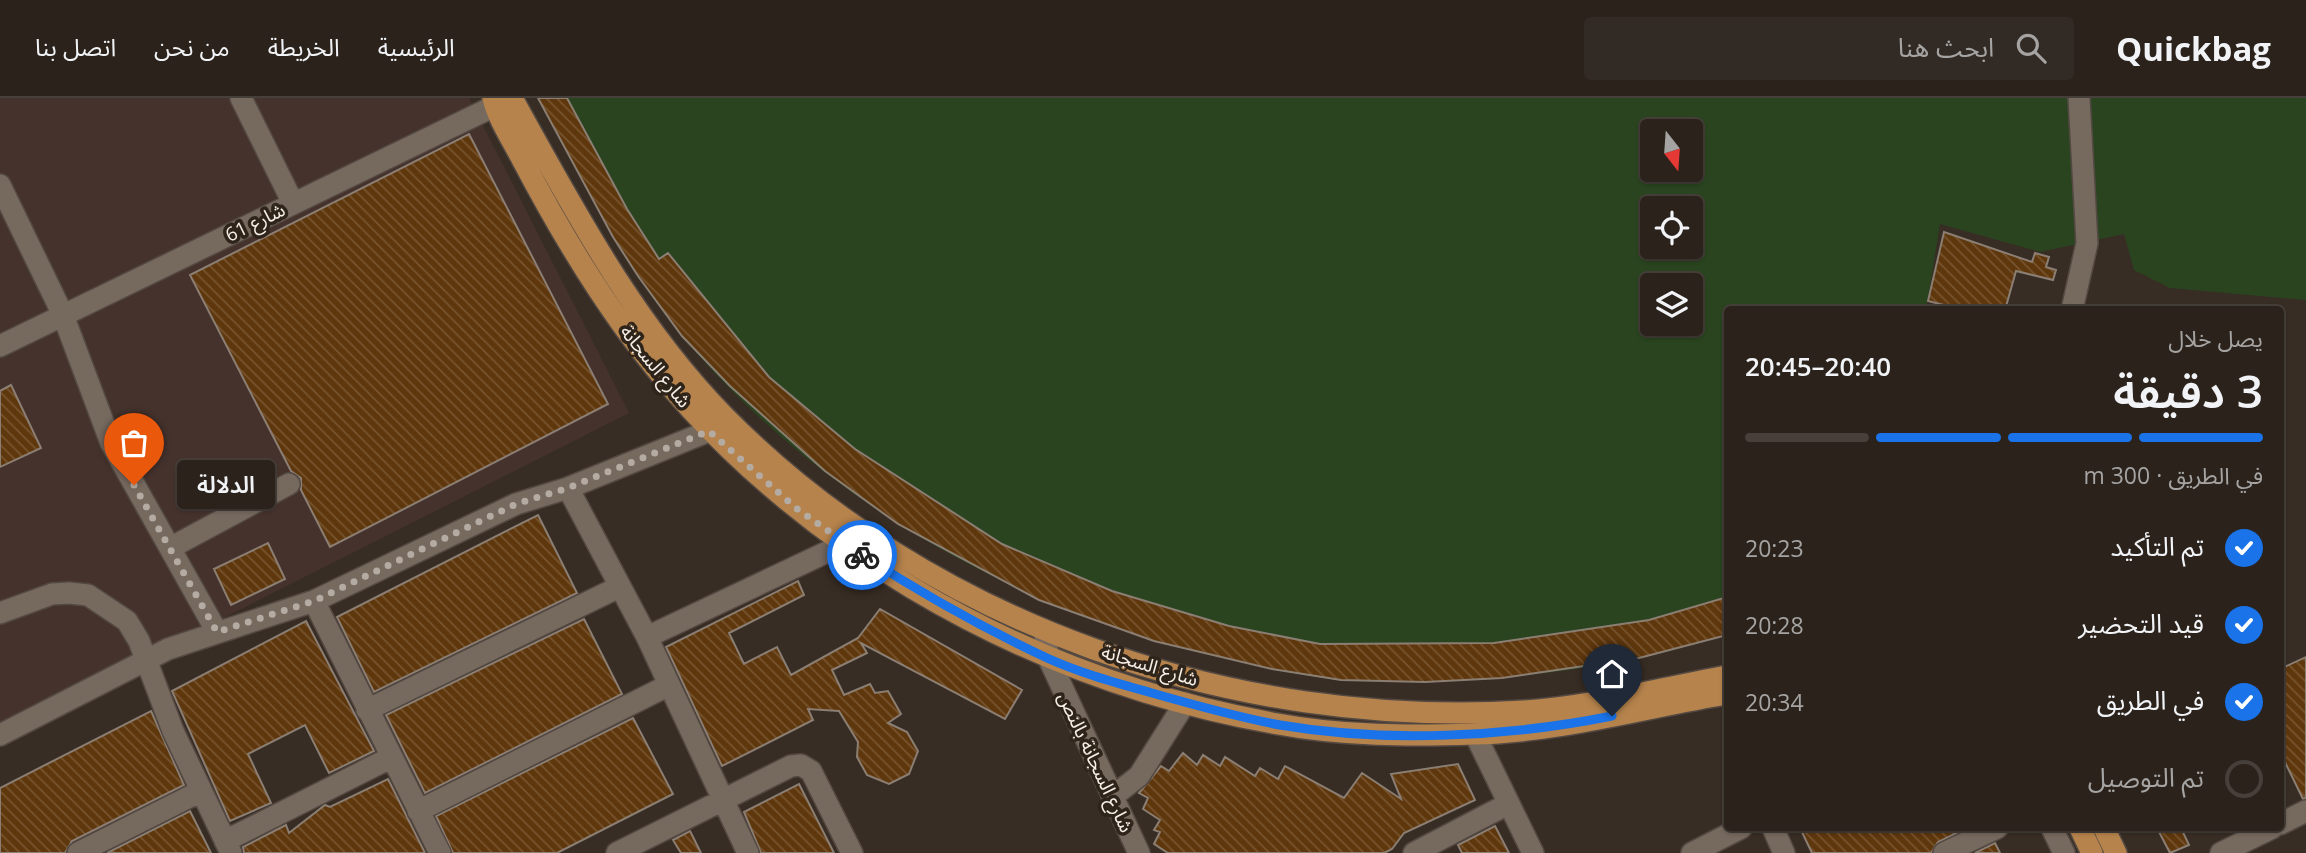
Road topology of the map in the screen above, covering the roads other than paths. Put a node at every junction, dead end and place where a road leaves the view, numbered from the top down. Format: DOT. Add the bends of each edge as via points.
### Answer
graph roads {
  1 [pos="241,98"];
  2 [pos="2079,98"];
  3 [pos="503,100"];
  4 [pos="0,186"];
  5 [pos="293,203"];
  6 [pos="2073,306"];
  7 [pos="62,315"];
  8 [pos="0,346"];
  9 [pos="709,431"];
  10 [pos="289,484"];
  11 [pos="568,488"];
  12 [pos="844,544"];
  13 [pos="170,548"];
  14 [pos="620,587"];
  15 [pos="314,601"];
  16 [pos="0,613"];
  17 [pos="1044,631"];
  18 [pos="217,632"];
  19 [pos="647,638"];
  20 [pos="146,659"];
  21 [pos="1049,659"];
  22 [pos="1724,677"];
  23 [pos="667,687"];
  24 [pos="1724,694"];
  25 [pos="1185,702"];
  26 [pos="367,710"];
  27 [pos="1568,715"];
  28 [pos="1475,734"];
  29 [pos="0,735"];
  30 [pos="390,758"];
  31 [pos="201,791"];
  32 [pos="1112,797"];
  33 [pos="720,799"];
  34 [pos="1508,804"];
  35 [pos="418,811"];
  36 [pos="2306,811"];
  37 [pos="2284,822"];
  38 [pos="1735,831"];
  39 [pos="1774,831"];
  40 [pos="1991,831"];
  41 [pos="2053,831"];
  42 [pos="2081,831"];
  43 [pos="2105,831"];
  44 [pos="2266,831"];
  45 [pos="228,847"];
  46 [pos="78,853"];
  47 [pos="439,853"];
  48 [pos="617,853"];
  49 [pos="748,853"];
  50 [pos="852,853"];
  51 [pos="1139,853"];
  52 [pos="1414,853"];
  53 [pos="1533,853"];
  54 [pos="1692,853"];
  55 [pos="1784,853"];
  56 [pos="1944,853"];
  57 [pos="2064,853"];
  58 [pos="2092,853"];
  59 [pos="2116,853"];
  60 [pos="2221,853"];
  1 -- 5 [label="street"];
  2 -- 6 [label="street" via="2087,243"];
  3 -- 5 [label="street, شارع 61"];
  3 -- 9 [label="main road, شارع السجانة" via="583,270 646,357"];
  3 -- 17 [label="main road, شارع السجانة" via="601,258 663,344 724,416 809,491 905,560"];
  4 -- 7 [label="street"];
  5 -- 7 [label="street, شارع 61"];
  7 -- 8 [label="street, شارع 61"];
  7 -- 13 [label="street" via="111,443"];
  9 -- 11 [label="street"];
  9 -- 12 [label="main road, شارع السجانة"];
  10 -- 13 [label="street"];
  11 -- 14 [label="street"];
  11 -- 15 [label="street" via="516,504"];
  12 -- 19 [label="street"];
  12 -- 21 [label="main road, شارع السجانة"];
  13 -- 18 [label="street"];
  14 -- 19 [label="street"];
  14 -- 26 [label="street"];
  15 -- 18 [label="street"];
  15 -- 26 [label="street"];
  16 -- 20 [label="street" via="51,594 88,595 127,621"];
  17 -- 21 [label="street, شارع السجانة بالنص"];
  17 -- 27 [label="main road, شارع السجانة" via="1204,682 1311,705 1364,711"];
  18 -- 20 [label="street"];
  19 -- 23 [label="street"];
  20 -- 29 [label="street"];
  20 -- 31 [label="street"];
  21 -- 25 [label="main road, شارع السجانة"];
  21 -- 32 [label="street, شارع السجانة بالنص"];
  22 -- 27 [label="main road"];
  23 -- 33 [label="street"];
  23 -- 35 [label="street"];
  24 -- 27 [label="main road"];
  25 -- 28 [label="main road, شارع السجانة" via="1280,725"];
  25 -- 32 [label="street" via="1139,776"];
  26 -- 30 [label="street"];
  27 -- 28 [label="main road, شارع السجانة"];
  28 -- 34 [label="street"];
  30 -- 35 [label="street"];
  30 -- 45 [label="street"];
  31 -- 45 [label="street"];
  31 -- 46 [label="street"];
  32 -- 51 [label="street, شارع السجانة بالنص"];
  33 -- 48 [label="street"];
  33 -- 49 [label="street"];
  33 -- 50 [label="street" via="801,765 811,771"];
  34 -- 52 [label="street"];
  34 -- 53 [label="street"];
  35 -- 47 [label="street"];
  36 -- 37 [label="street"];
  38 -- 54 [label="street"];
  39 -- 55 [label="street"];
  40 -- 56 [label="street"];
  41 -- 57 [label="street"];
  42 -- 58 [label="main road"];
  43 -- 59 [label="main road"];
  44 -- 60 [label="street"];
}
